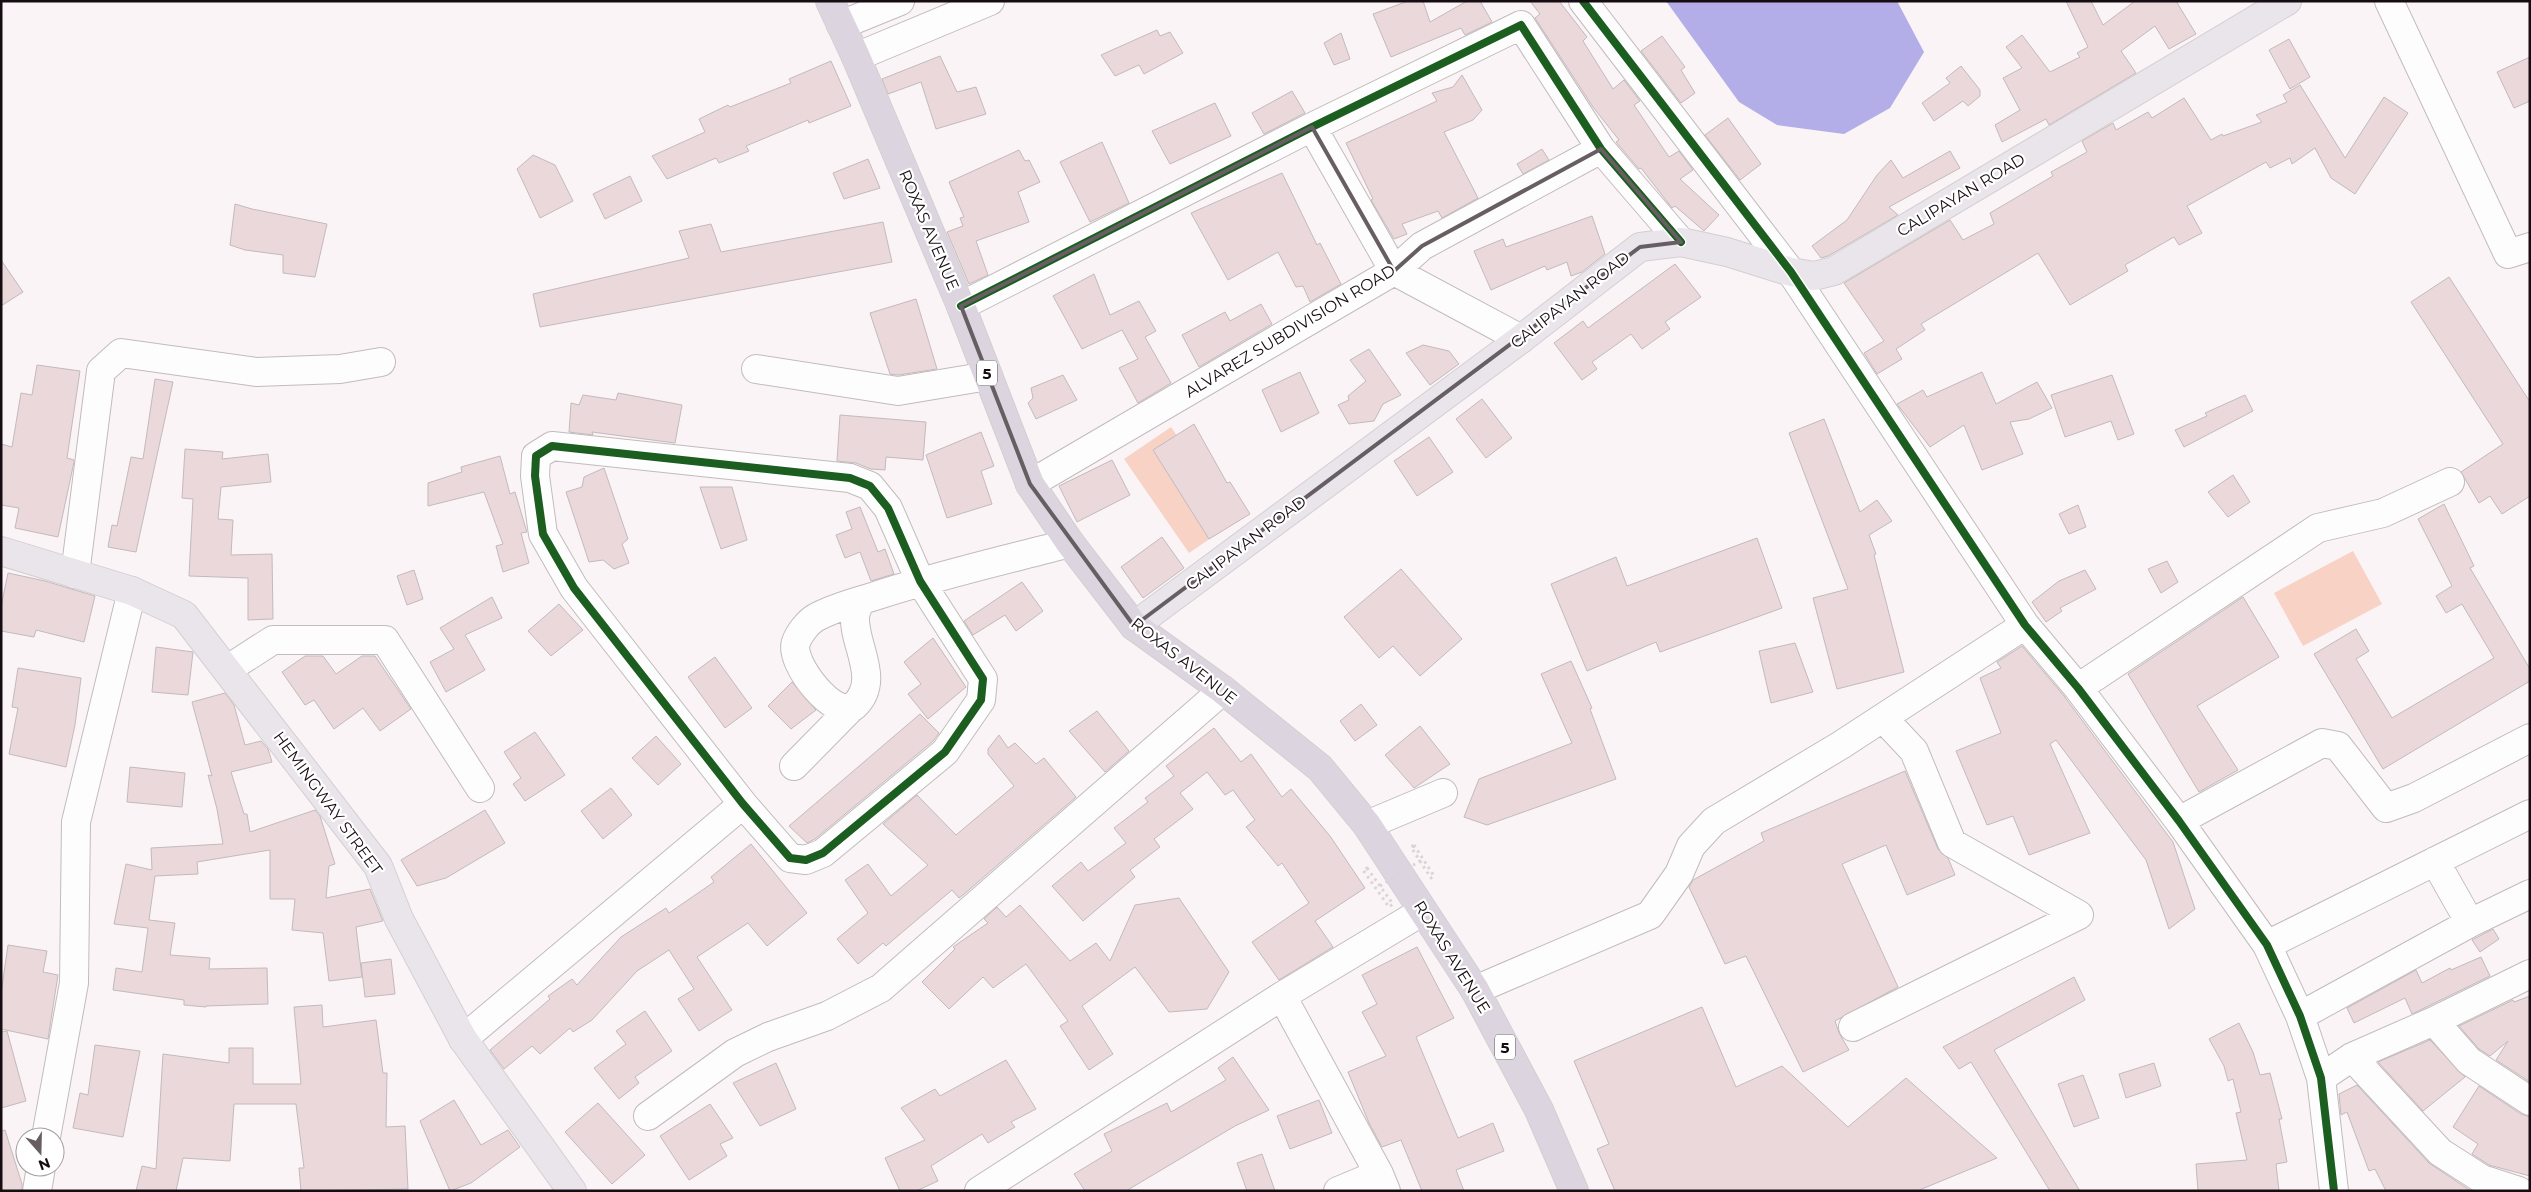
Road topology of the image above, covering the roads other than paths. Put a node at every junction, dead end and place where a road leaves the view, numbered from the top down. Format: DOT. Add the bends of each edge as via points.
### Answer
graph roads {
  1 [pos="900,1"];
  2 [pos="990,1"];
  3 [pos="1583,1"];
  4 [pos="2287,1"];
  5 [pos="2389,1"];
  6 [pos="835,13"];
  7 [pos="856,57"];
  8 [pos="1312,127"];
  9 [pos="1601,149"];
  10 [pos="1681,242"];
  11 [pos="2530,247"];
  12 [pos="1394,271"];
  13 [pos="1791,272"];
  14 [pos="961,306"];
  15 [pos="1522,339"];
  16 [pos="381,362"];
  17 [pos="756,369"];
  18 [pos="988,376"];
  19 [pos="2450,482"];
  20 [pos="1030,484"];
  21 [pos="1070,543"];
  22 [pos="1,551"];
  23 [pos="75,574"];
  24 [pos="920,581"];
  25 [pos="132,591"];
  26 [pos="860,601"];
  27 [pos="2024,625"];
  28 [pos="1134,626"];
  29 [pos="228,669"];
  30 [pos="2078,688"];
  31 [pos="1223,690"];
  32 [pos="850,709"];
  33 [pos="1883,718"];
  34 [pos="2530,738"];
  35 [pos="794,766"];
  36 [pos="480,788"];
  37 [pos="1443,793"];
  38 [pos="743,804"];
  39 [pos="2530,814"];
  40 [pos="2179,821"];
  41 [pos="1367,824"];
  42 [pos="2435,861"];
  43 [pos="2530,894"];
  44 [pos="1423,910"];
  45 [pos="2470,923"];
  46 [pos="2267,945"];
  47 [pos="2530,974"];
  48 [pos="1475,990"];
  49 [pos="1282,996"];
  50 [pos="2300,1016"];
  51 [pos="2434,1021"];
  52 [pos="1853,1027"];
  53 [pos="463,1040"];
  54 [pos="2352,1057"];
  55 [pos="2322,1078"];
  56 [pos="2530,1101"];
  57 [pos="648,1116"];
  58 [pos="48,1127"];
  59 [pos="39,1177"];
  60 [pos="1382,1182"];
  61 [pos="37,1191"];
  62 [pos="572,1191"];
  63 [pos="979,1191"];
  64 [pos="1338,1191"];
  65 [pos="1574,1191"];
  66 [pos="2334,1191"];
  67 [pos="2519,1191"];
  1 -- 6 [label="street"];
  2 -- 7 [label="street"];
  3 -- 13 [label="street"];
  4 -- 13 [label="main road, CALIPAYAN ROAD" via="1834,271 1814,276"];
  5 -- 11 [label="street" via="2508,254"];
  6 -- 7 [label="highway, ROXAS AVENUE / 5"];
  7 -- 14 [label="highway, ROXAS AVENUE / 5"];
  8 -- 9 [label="street" via="1521,25"];
  8 -- 12 [label="street"];
  8 -- 14 [label="street"];
  9 -- 10 [label="street"];
  9 -- 12 [label="street, ALVAREZ SUBDIVISION ROAD" via="1422,246"];
  10 -- 13 [label="main road, CALIPAYAN ROAD"];
  10 -- 15 [label="main road, CALIPAYAN ROAD" via="1640,247"];
  12 -- 15 [label="street"];
  12 -- 20 [label="street, ALVAREZ SUBDIVISION ROAD"];
  13 -- 27 [label="street"];
  14 -- 18 [label="highway, ROXAS AVENUE / 5"];
  15 -- 28 [label="main road, CALIPAYAN ROAD"];
  16 -- 23 [label="street" via="340,368 256,372 121,353 101,370"];
  17 -- 18 [label="street" via="898,392"];
  18 -- 20 [label="highway, ROXAS AVENUE / 5"];
  19 -- 30 [label="street" via="2383,513 2318,528"];
  20 -- 21 [label="highway, ROXAS AVENUE / 5"];
  21 -- 24 [label="street"];
  21 -- 28 [label="highway, ROXAS AVENUE / 5"];
  22 -- 23 [label="main road, HEMINGWAY STREET"];
  23 -- 25 [label="main road, HEMINGWAY STREET"];
  24 -- 26 [label="street"];
  24 -- 38 [label="street" via="983,678 982,700 946,752 823,853 806,860 790,858"];
  24 -- 38 [label="street" via="888,508 870,486 850,478 552,446 536,456 535,476 544,534 574,588"];
  25 -- 29 [label="main road, HEMINGWAY STREET" via="184,615"];
  25 -- 58 [label="street" via="76,822 74,983"];
  26 -- 32 [label="street" via="855,616 867,678 860,697"];
  26 -- 32 [label="street" via="814,619 795,646 799,667 827,699 839,708"];
  27 -- 30 [label="street"];
  27 -- 33 [label="street"];
  28 -- 31 [label="highway, ROXAS AVENUE / 5"];
  29 -- 36 [label="street" via="273,640 385,640"];
  29 -- 53 [label="main road, HEMINGWAY STREET" via="378,866 399,919"];
  30 -- 40 [label="street"];
  31 -- 41 [label="highway, ROXAS AVENUE / 5" via="1320,768"];
  31 -- 57 [label="street" via="881,988 827,1016 768,1037 735,1053"];
  32 -- 35 [label="street"];
  33 -- 48 [label="street" via="1714,821 1691,846 1679,874 1650,916"];
  33 -- 52 [label="street" via="1914,751 1952,844 2079,915"];
  34 -- 40 [label="street" via="2414,798 2386,808 2338,746 2322,743"];
  37 -- 41 [label="street"];
  38 -- 53 [label="street"];
  39 -- 42 [label="street"];
  40 -- 46 [label="street"];
  41 -- 44 [label="highway, ROXAS AVENUE / 5"];
  42 -- 45 [label="street"];
  42 -- 46 [label="street"];
  43 -- 45 [label="street"];
  44 -- 48 [label="highway, ROXAS AVENUE / 5"];
  44 -- 49 [label="street"];
  45 -- 50 [label="street"];
  46 -- 50 [label="street"];
  47 -- 51 [label="street"];
  48 -- 65 [label="highway, ROXAS AVENUE / 5" via="1539,1110"];
  49 -- 60 [label="street"];
  49 -- 63 [label="street"];
  50 -- 55 [label="street"];
  51 -- 54 [label="street"];
  51 -- 56 [label="street" via="2469,1061"];
  53 -- 62 [label="main road, HEMINGWAY STREET"];
  54 -- 55 [label="street"];
  54 -- 67 [label="street" via="2440,1152 2482,1179"];
  55 -- 66 [label="street"];
  59 -- 61 [label="street"];
  60 -- 64 [label="street"];
}
